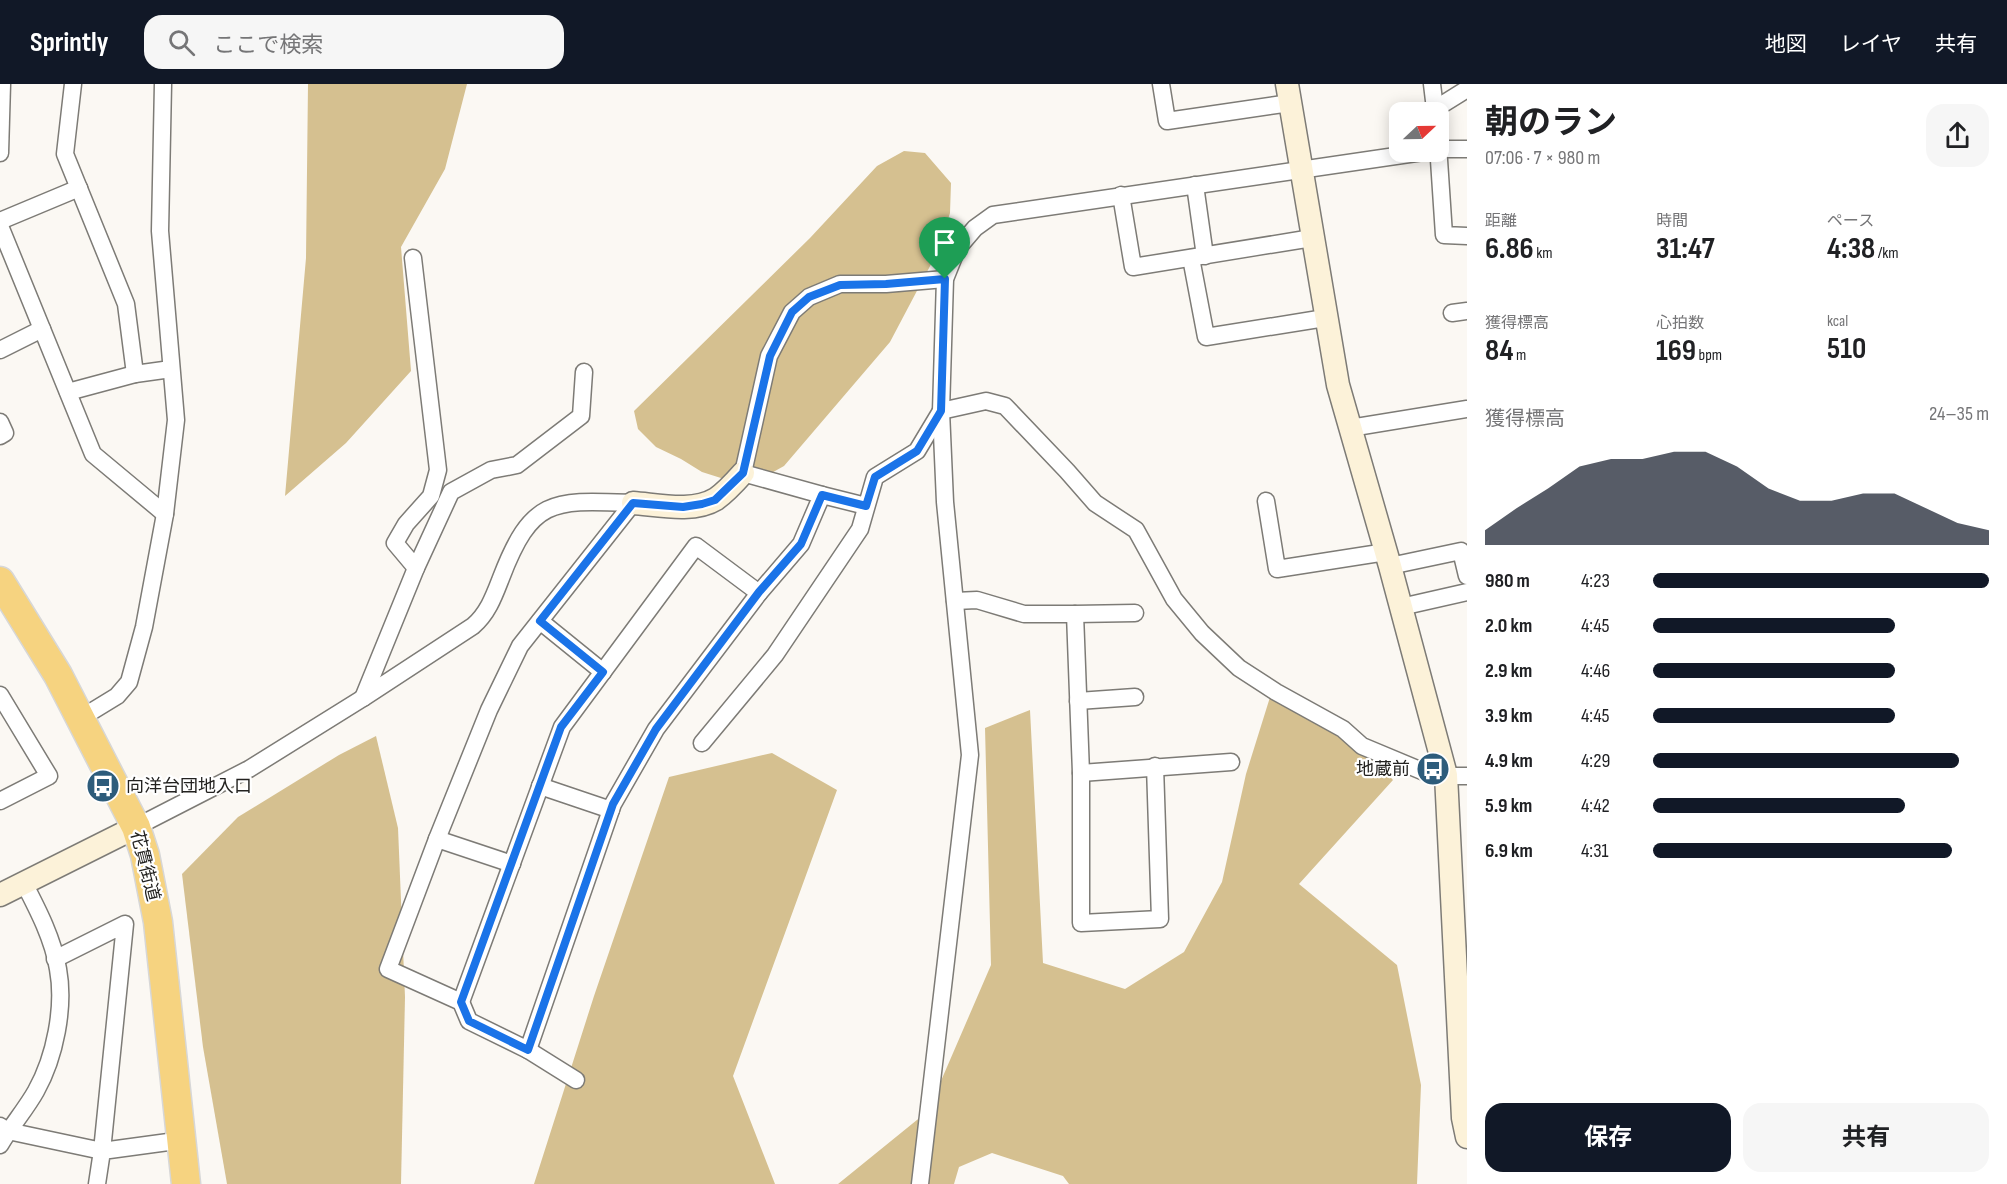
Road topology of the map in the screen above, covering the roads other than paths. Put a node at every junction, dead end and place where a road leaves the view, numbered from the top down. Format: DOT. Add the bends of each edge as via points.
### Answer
graph roads {
  1 [pos="2,84"];
  2 [pos="73,84"];
  3 [pos="163,84"];
  4 [pos="1161,84"];
  5 [pos="1432,84"];
  6 [pos="1467,88"];
  7 [pos="1288,94"];
  8 [pos="1434,102"];
  9 [pos="1448,102"];
  10 [pos="1449,148"];
  11 [pos="1467,149"];
  12 [pos="0,153"];
  13 [pos="1389,157"];
  14 [pos="1440,162"];
  15 [pos="1301,170"];
  16 [pos="1195,185"];
  17 [pos="79,188"];
  18 [pos="1121,195"];
  19 [pos="0,223"];
  20 [pos="1467,236"];
  21 [pos="1312,238"];
  22 [pos="1198,257"];
  23 [pos="413,258"];
  24 [pos="945,279"];
  25 [pos="1325,318"];
  26 [pos="42,329"];
  27 [pos="0,350"];
  28 [pos="171,369"];
  29 [pos="585,372"];
  30 [pos="135,374"];
  31 [pos="68,392"];
  32 [pos="1467,409"];
  33 [pos="941,411"];
  34 [pos="0,422"];
  35 [pos="1350,428"];
  36 [pos="0,436"];
  37 [pos="743,473"];
  38 [pos="822,495"];
  39 [pos="1266,501"];
  40 [pos="633,503"];
  41 [pos="866,506"];
  42 [pos="165,514"];
  43 [pos="1388,559"];
  44 [pos="416,568"];
  45 [pos="1467,576"];
  46 [pos="0,581"];
  47 [pos="759,592"];
  48 [pos="1467,592"];
  49 [pos="955,601"];
  50 [pos="1401,607"];
  51 [pos="1135,612"];
  52 [pos="1075,614"];
  53 [pos="540,621"];
  54 [pos="603,672"];
  55 [pos="0,695"];
  56 [pos="1135,697"];
  57 [pos="363,698"];
  58 [pos="1078,701"];
  59 [pos="6,716"];
  60 [pos="81,718"];
  61 [pos="702,743"];
  62 [pos="1231,762"];
  63 [pos="1155,766"];
  64 [pos="1081,772"];
  65 [pos="1456,775"];
  66 [pos="540,786"];
  67 [pos="0,801"];
  68 [pos="611,810"];
  69 [pos="136,827"];
  70 [pos="437,838"];
  71 [pos="512,864"];
  72 [pos="1459,876"];
  73 [pos="24,883"];
  74 [pos="0,895"];
  75 [pos="55,959"];
  76 [pos="461,1002"];
  77 [pos="528,1050"];
  78 [pos="576,1080"];
  79 [pos="3,1134"];
  80 [pos="1467,1137"];
  81 [pos="183,1140"];
  82 [pos="102,1151"];
  83 [pos="97,1184"];
  84 [pos="186,1184"];
  85 [pos="920,1184"];
  1 -- 12 [label="street"];
  2 -- 17 [label="street" via="65,154"];
  3 -- 28 [label="street" via="160,231"];
  4 -- 7 [label="street" via="1167,120"];
  5 -- 8 [label="street"];
  6 -- 9 [label="street"];
  7 -- 15 [label="street"];
  10 -- 11 [label="street"];
  13 -- 15 [label="street"];
  14 -- 20 [label="street" via="1444,235"];
  15 -- 16 [label="street"];
  15 -- 21 [label="street"];
  16 -- 18 [label="street"];
  16 -- 22 [label="street"];
  17 -- 19 [label="street"];
  17 -- 30 [label="street" via="126,304"];
  18 -- 22 [label="street" via="1133,267"];
  18 -- 24 [label="street" via="993,215 957,249"];
  19 -- 26 [label="street"];
  21 -- 22 [label="street"];
  21 -- 25 [label="street"];
  22 -- 25 [label="street" via="1206,337"];
  23 -- 44 [label="street" via="438,470 431,496 395,543"];
  24 -- 33 [label="street"];
  24 -- 37 [label="street" via="840,285 809,297 792,312 770,356"];
  25 -- 35 [label="street"];
  26 -- 27 [label="street"];
  26 -- 31 [label="street"];
  28 -- 30 [label="street"];
  28 -- 42 [label="street" via="176,420"];
  29 -- 44 [label="street" via="581,416 517,465 491,470 451,492"];
  30 -- 31 [label="street"];
  31 -- 42 [label="street" via="93,454"];
  32 -- 35 [label="street"];
  33 -- 41 [label="street" via="917,451 875,477"];
  33 -- 49 [label="street"];
  33 -- 65 [label="street" via="986,401 1005,406 1095,503 1136,530 1174,599 1239,668 1343,729 1362,746 1434,776"];
  34 -- 36 [label="street" via="5,433"];
  35 -- 43 [label="street"];
  37 -- 38 [label="street"];
  37 -- 40 [label="street" via="715,500 702,504 683,507"];
  38 -- 41 [label="street"];
  38 -- 47 [label="street" via="801,544"];
  39 -- 43 [label="street" via="1277,569"];
  40 -- 53 [label="street"];
  40 -- 57 [label="street" via="578,501 558,504 538,514 513,546 483,618"];
  41 -- 61 [label="street" via="860,529 775,655"];
  42 -- 60 [label="street" via="144,627 129,682 117,696"];
  43 -- 45 [label="street" via="1461,550"];
  43 -- 50 [label="street"];
  44 -- 57 [label="street"];
  46 -- 60 [label="highway, 花貫街道"];
  47 -- 54 [label="street" via="696,546"];
  47 -- 68 [label="street" via="656,729"];
  48 -- 50 [label="street"];
  49 -- 52 [label="street" via="977,600 1024,614"];
  49 -- 85 [label="street" via="970,755"];
  50 -- 65 [label="street"];
  51 -- 52 [label="street"];
  52 -- 58 [label="street"];
  53 -- 54 [label="street"];
  53 -- 70 [label="street" via="520,646 489,710"];
  54 -- 66 [label="street" via="561,727"];
  55 -- 59 [label="street"];
  56 -- 58 [label="street"];
  57 -- 69 [label="street" via="249,769"];
  58 -- 64 [label="street"];
  59 -- 67 [label="street" via="49,777"];
  60 -- 69 [label="highway, 花貫街道"];
  62 -- 63 [label="street"];
  63 -- 64 [label="street"];
  63 -- 64 [label="street" via="1160,919 1081,923"];
  65 -- 72 [label="street"];
  66 -- 68 [label="street"];
  66 -- 71 [label="street"];
  68 -- 77 [label="street"];
  69 -- 73 [label="street"];
  69 -- 81 [label="highway, 花貫街道" via="158,922"];
  70 -- 71 [label="street"];
  70 -- 76 [label="street" via="388,969"];
  71 -- 76 [label="street"];
  72 -- 80 [label="street" via="1463,1118"];
  73 -- 74 [label="street"];
  73 -- 75 [label="street" via="43,920"];
  75 -- 79 [label="street" via="59,998 51,1057 36,1091"];
  75 -- 82 [label="street" via="125,924"];
  76 -- 77 [label="street" via="469,1021"];
  77 -- 78 [label="street"];
  79 -- 82 [label="street"];
  81 -- 82 [label="street"];
  81 -- 84 [label="highway, 花貫街道"];
  82 -- 83 [label="street"];
}
